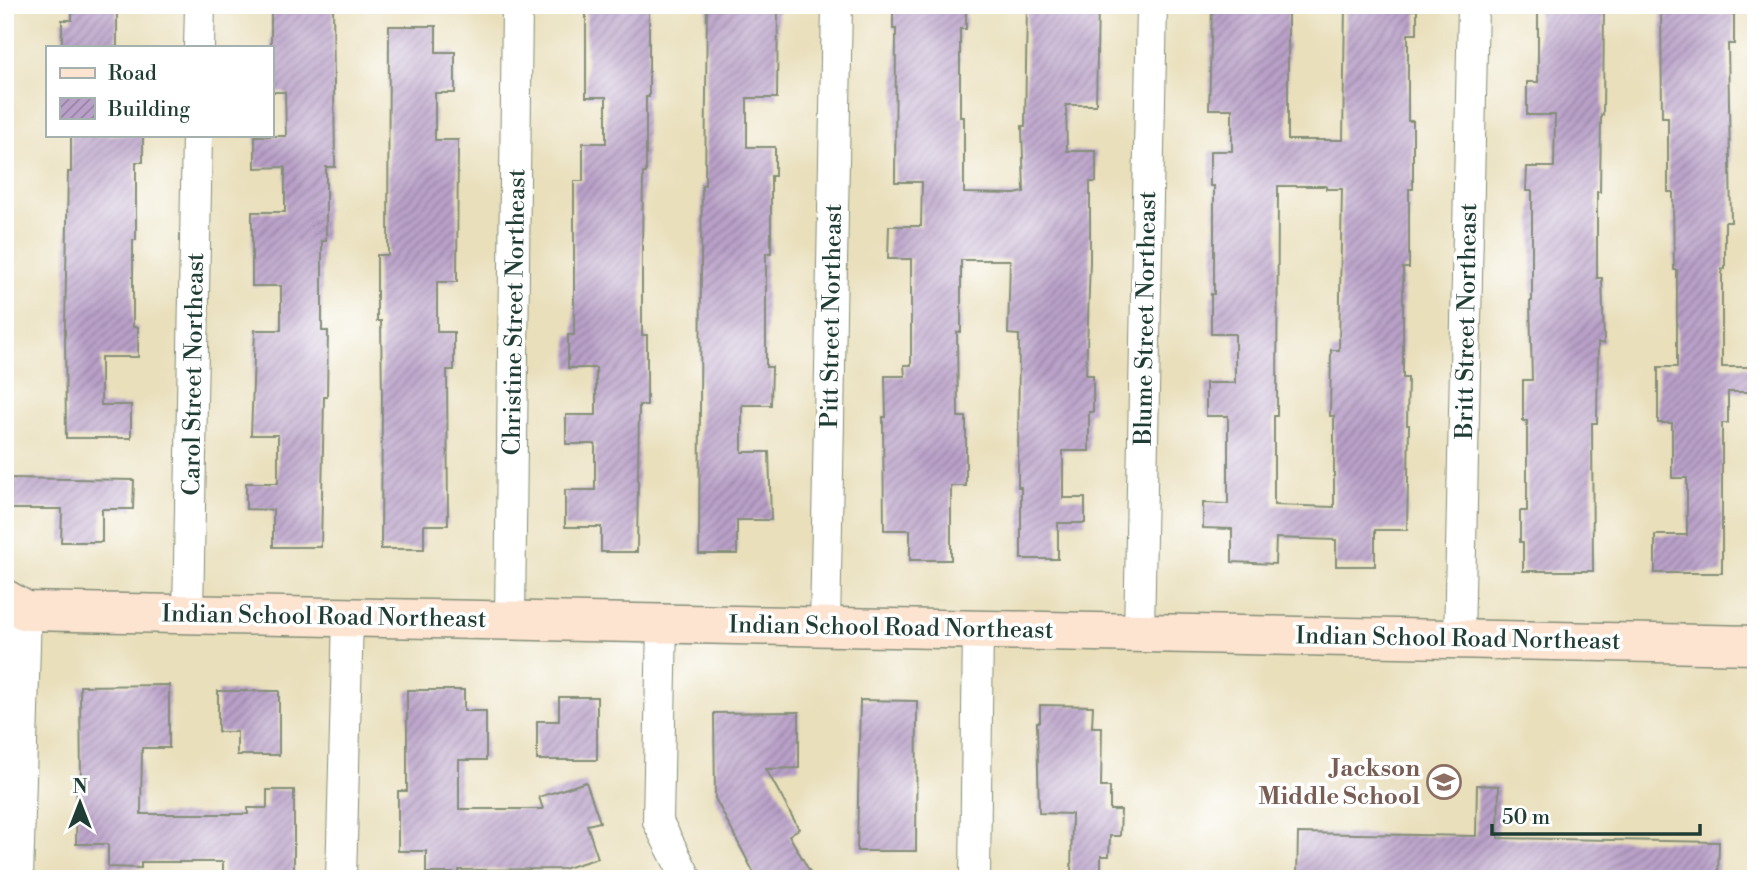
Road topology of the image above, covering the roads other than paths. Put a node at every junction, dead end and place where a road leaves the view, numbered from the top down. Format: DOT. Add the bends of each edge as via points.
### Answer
graph roads {
  1 [pos="200,5"];
  2 [pos="517,5"];
  3 [pos="837,5"];
  4 [pos="1152,5"];
  5 [pos="1473,5"];
  6 [pos="199,46"];
  7 [pos="198,136"];
  8 [pos="12,611"];
  9 [pos="188,614"];
  10 [pos="348,616"];
  11 [pos="510,619"];
  12 [pos="662,622"];
  13 [pos="825,627"];
  14 [pos="978,628"];
  15 [pos="1139,632"];
  16 [pos="1459,638"];
  17 [pos="1756,645"];
  18 [pos="683,878"];
  19 [pos="18,879"];
  20 [pos="341,879"];
  21 [pos="975,879"];
  1 -- 6 [label="street"];
  2 -- 11 [label="street, Christine Street Northeast"];
  3 -- 13 [label="street, Pitt Street Northeast"];
  4 -- 15 [label="street, Blume Street Northeast"];
  5 -- 16 [label="street, Britt Street Northeast"];
  7 -- 9 [label="street, Carol Street Northeast"];
  8 -- 9 [label="street, Indian School Road Northeast"];
  8 -- 19 [label="street"];
  9 -- 10 [label="street, Indian School Road Northeast"];
  10 -- 11 [label="street, Indian School Road Northeast"];
  10 -- 20 [label="street"];
  11 -- 12 [label="street, Indian School Road Northeast"];
  12 -- 13 [label="street, Indian School Road Northeast"];
  12 -- 18 [label="street" via="658,822"];
  13 -- 14 [label="street, Indian School Road Northeast"];
  14 -- 15 [label="street, Indian School Road Northeast"];
  14 -- 21 [label="street"];
  15 -- 16 [label="street, Indian School Road Northeast"];
  16 -- 17 [label="street, Indian School Road Northeast"];
}
